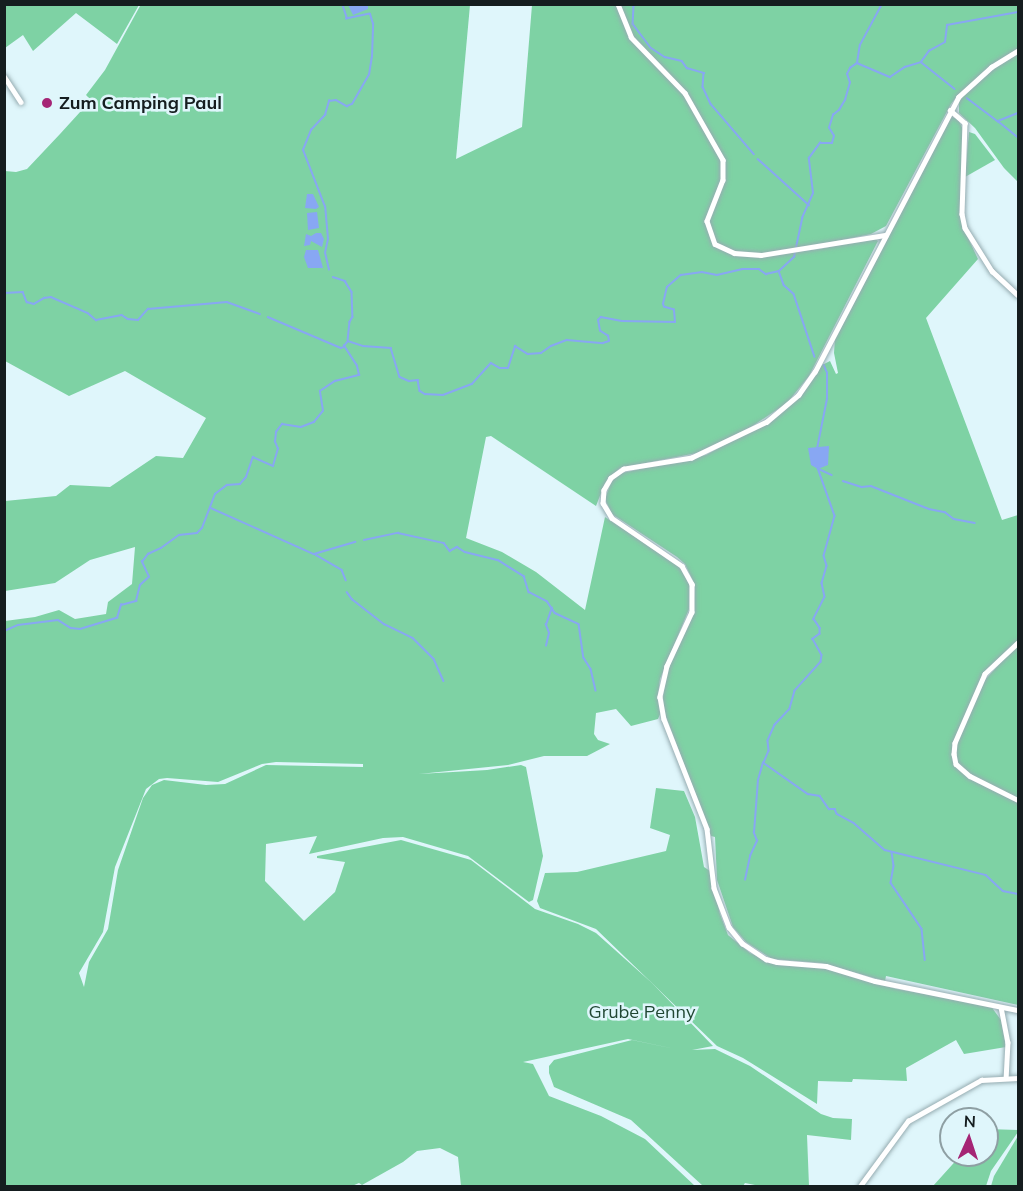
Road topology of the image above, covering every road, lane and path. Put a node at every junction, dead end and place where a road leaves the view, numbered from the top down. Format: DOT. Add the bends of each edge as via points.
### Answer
graph roads {
  1 [pos="618,4"];
  2 [pos="1018,51"];
  3 [pos="4,76"];
  4 [pos="21,102"];
  5 [pos="950,110"];
  6 [pos="885,235"];
  7 [pos="1018,295"];
  8 [pos="1018,643"];
  9 [pos="1018,800"];
  10 [pos="1001,1007"];
  11 [pos="1018,1010"];
  12 [pos="1006,1077"];
  13 [pos="1018,1078"];
  14 [pos="860,1186"];
  1 -- 6 [label="street" via="631,37 685,93 723,160 723,180 707,221 715,244 748,255"];
  2 -- 5 [label="street" via="971,84"];
  3 -- 4 [label="street"];
  5 -- 6 [label="street"];
  5 -- 7 [label="street" via="965,123 965,228 992,271"];
  6 -- 10 [label="street" via="815,372 799,395 767,422 702,454 624,468 608,484 603,504 612,518 682,566 692,584 692,612 667,666 660,697 664,719 707,829 714,888 729,927 742,943 766,959 826,966 875,981"];
  8 -- 9 [label="street" via="986,674 955,743 954,754 956,764 970,776"];
  10 -- 11 [label="street"];
  10 -- 12 [label="street" via="1008,1042"];
  12 -- 13 [label="street"];
  12 -- 14 [label="street" via="981,1080 908,1121"];
}
